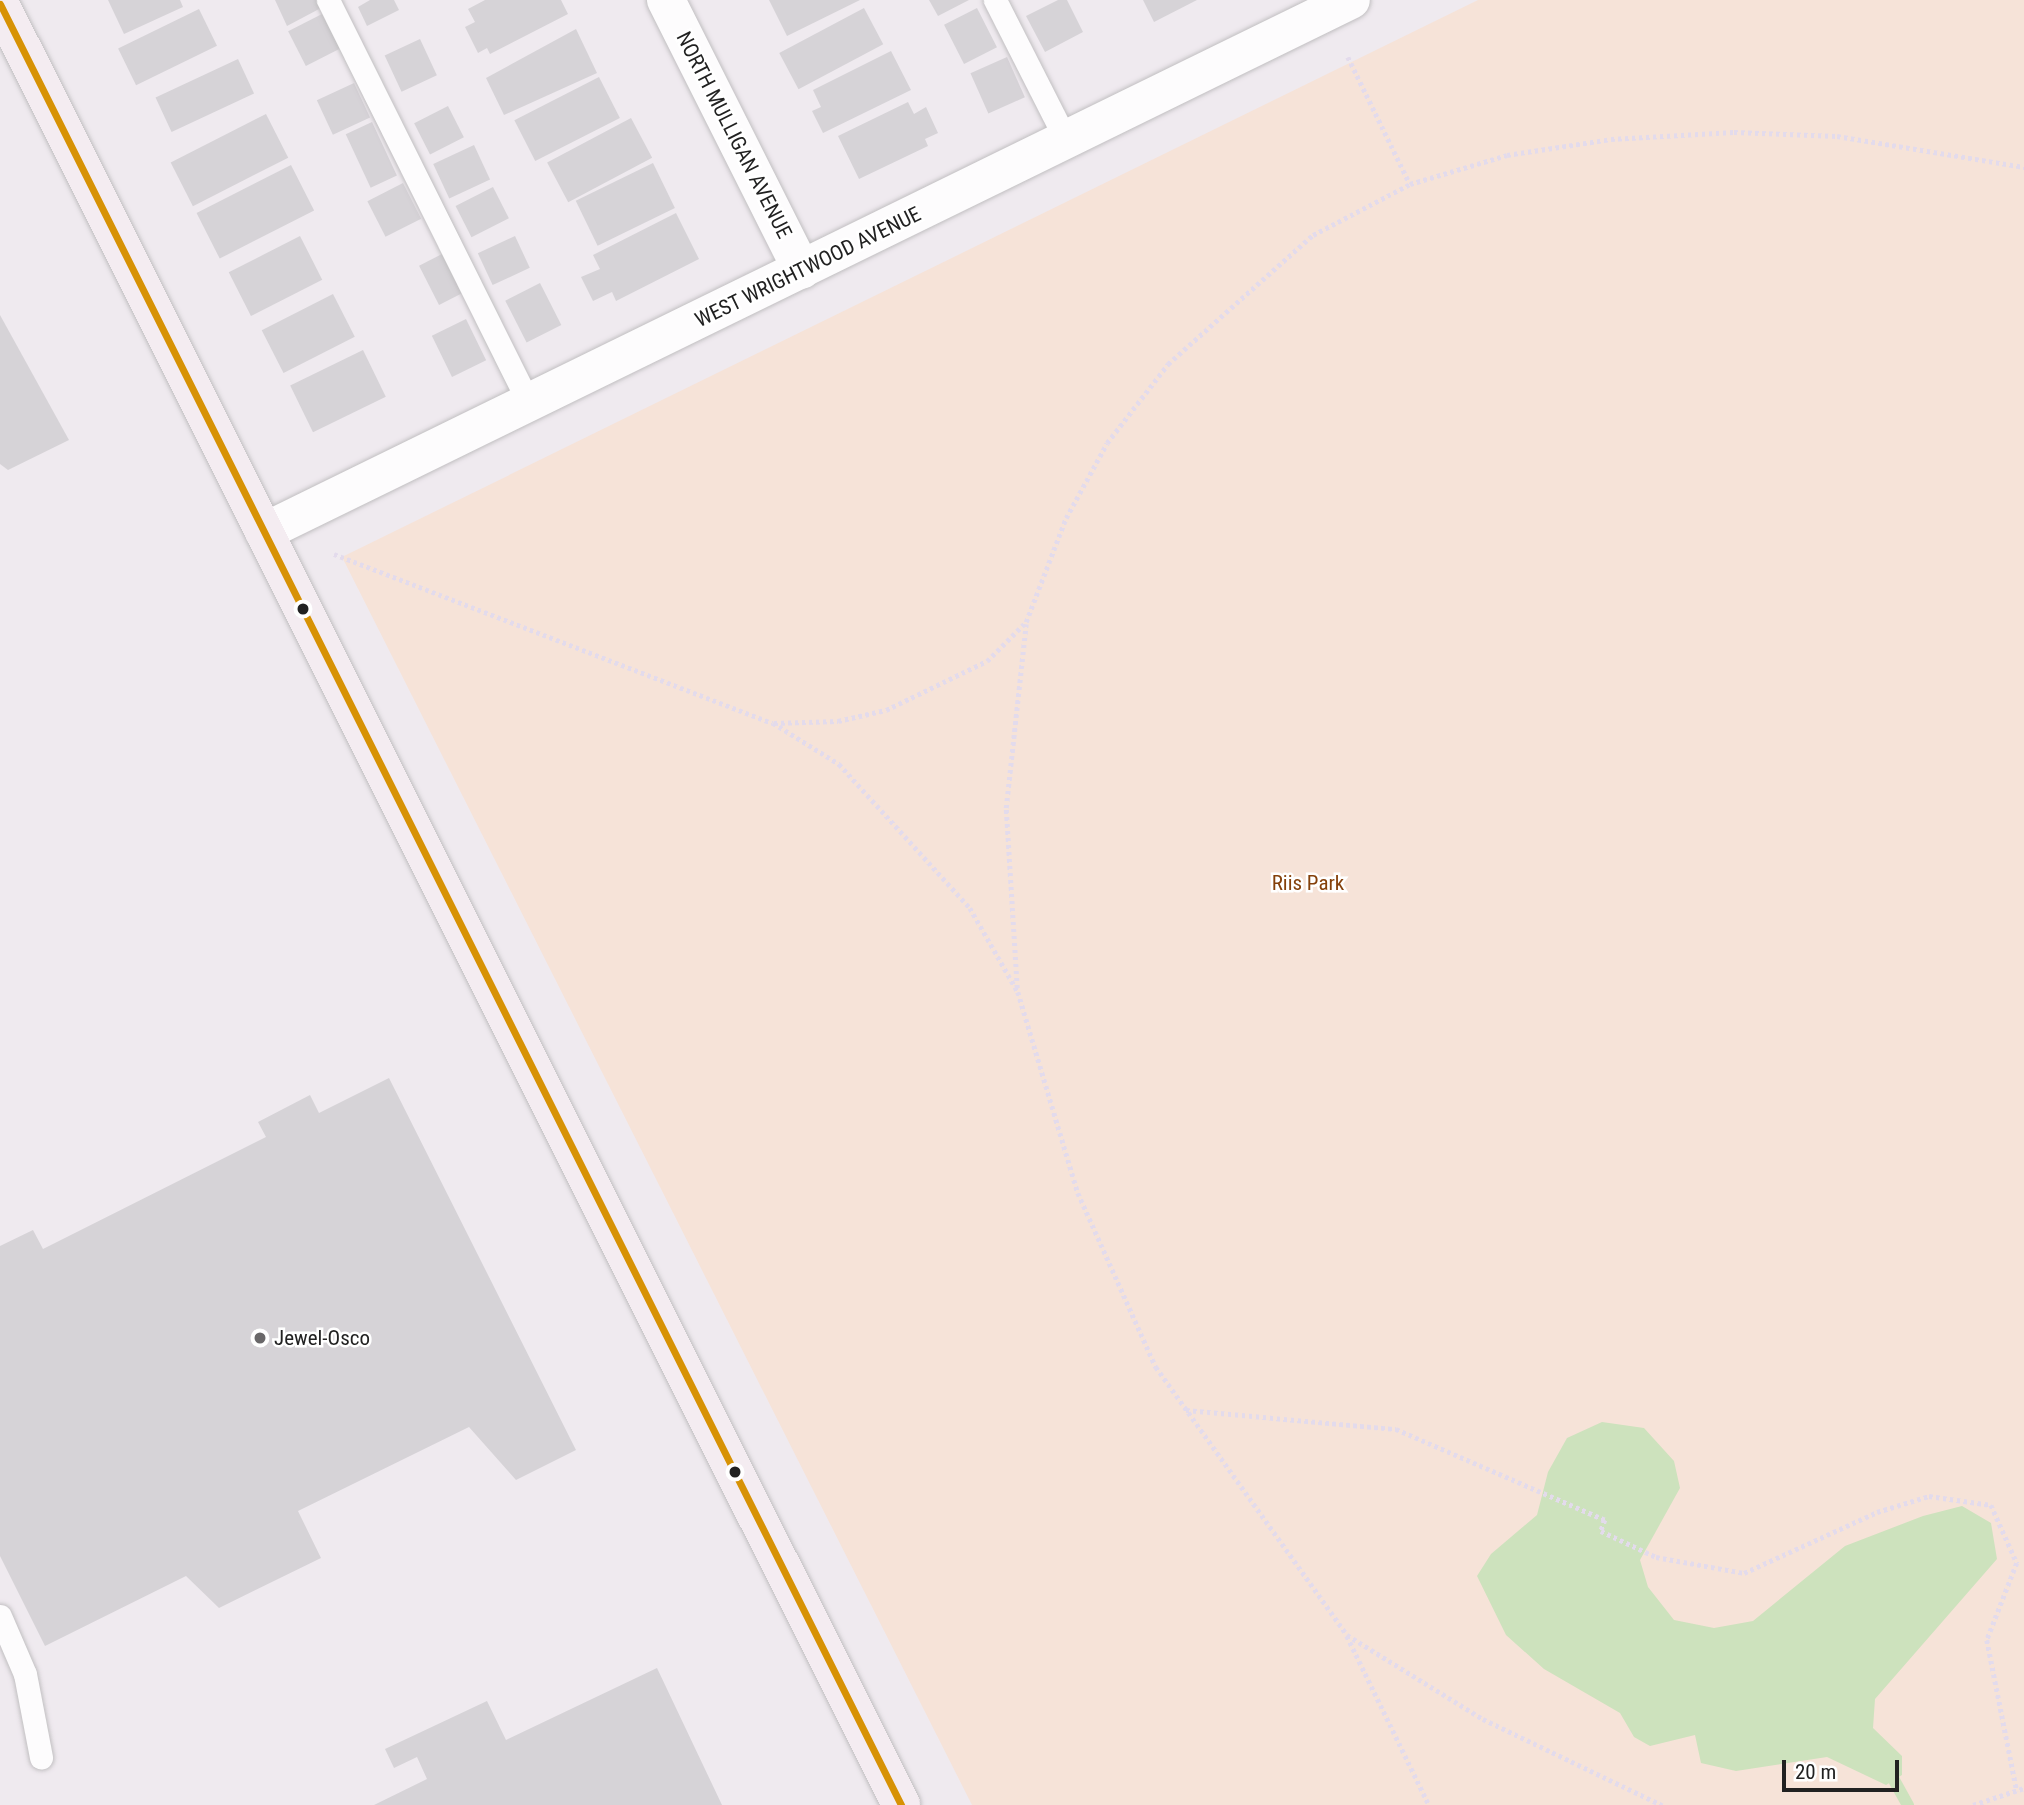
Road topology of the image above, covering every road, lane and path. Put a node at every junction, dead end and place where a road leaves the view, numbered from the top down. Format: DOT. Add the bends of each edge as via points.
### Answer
graph roads {
  1 [pos="328,0"];
  2 [pos="666,0"];
  3 [pos="995,0"];
  4 [pos="1339,3"];
  5 [pos="0,4"];
  6 [pos="1348,57"];
  7 [pos="1066,140"];
  8 [pos="2024,167"];
  9 [pos="1410,184"];
  10 [pos="802,270"];
  11 [pos="528,403"];
  12 [pos="264,532"];
  13 [pos="334,555"];
  14 [pos="1026,622"];
  15 [pos="773,723"];
  16 [pos="1017,992"];
  17 [pos="1185,1410"];
  18 [pos="0,1616"];
  19 [pos="1346,1635"];
  20 [pos="41,1757"];
  21 [pos="2024,1788"];
  22 [pos="2017,1791"];
  23 [pos="901,1805"];
  24 [pos="1429,1805"];
  25 [pos="1662,1805"];
  26 [pos="1973,1805"];
  1 -- 11 [label="lane"];
  2 -- 10 [label="street, NORTH MULLIGAN AVENUE"];
  3 -- 7 [label="lane"];
  4 -- 7 [label="street, WEST WRIGHTWOOD AVENUE"];
  5 -- 12 [label="street"];
  6 -- 9 [label="path"];
  7 -- 10 [label="street, WEST WRIGHTWOOD AVENUE"];
  8 -- 9 [label="path" via="1837,136 1734,132 1611,139 1507,155"];
  9 -- 14 [label="path" via="1312,235 1168,364 1107,443 1066,518"];
  10 -- 11 [label="street, WEST WRIGHTWOOD AVENUE"];
  11 -- 12 [label="street, WEST WRIGHTWOOD AVENUE"];
  12 -- 23 [label="street"];
  13 -- 15 [label="path"];
  14 -- 15 [label="path" via="987,661 887,710 838,721"];
  14 -- 16 [label="path" via="1006,808"];
  15 -- 16 [label="path" via="839,764 908,833 970,908"];
  16 -- 17 [label="path" via="1078,1194 1156,1367"];
  17 -- 19 [label="path"];
  17 -- 22 [label="path" via="1396,1429 1605,1520 1601,1531 1656,1557 1744,1573 1877,1512 1929,1496 1991,1505 2017,1563 1987,1640"];
  18 -- 20 [label="lane" via="25,1674"];
  19 -- 24 [label="path"];
  19 -- 25 [label="path" via="1483,1719"];
  21 -- 22 [label="path"];
  22 -- 26 [label="path"];
}
